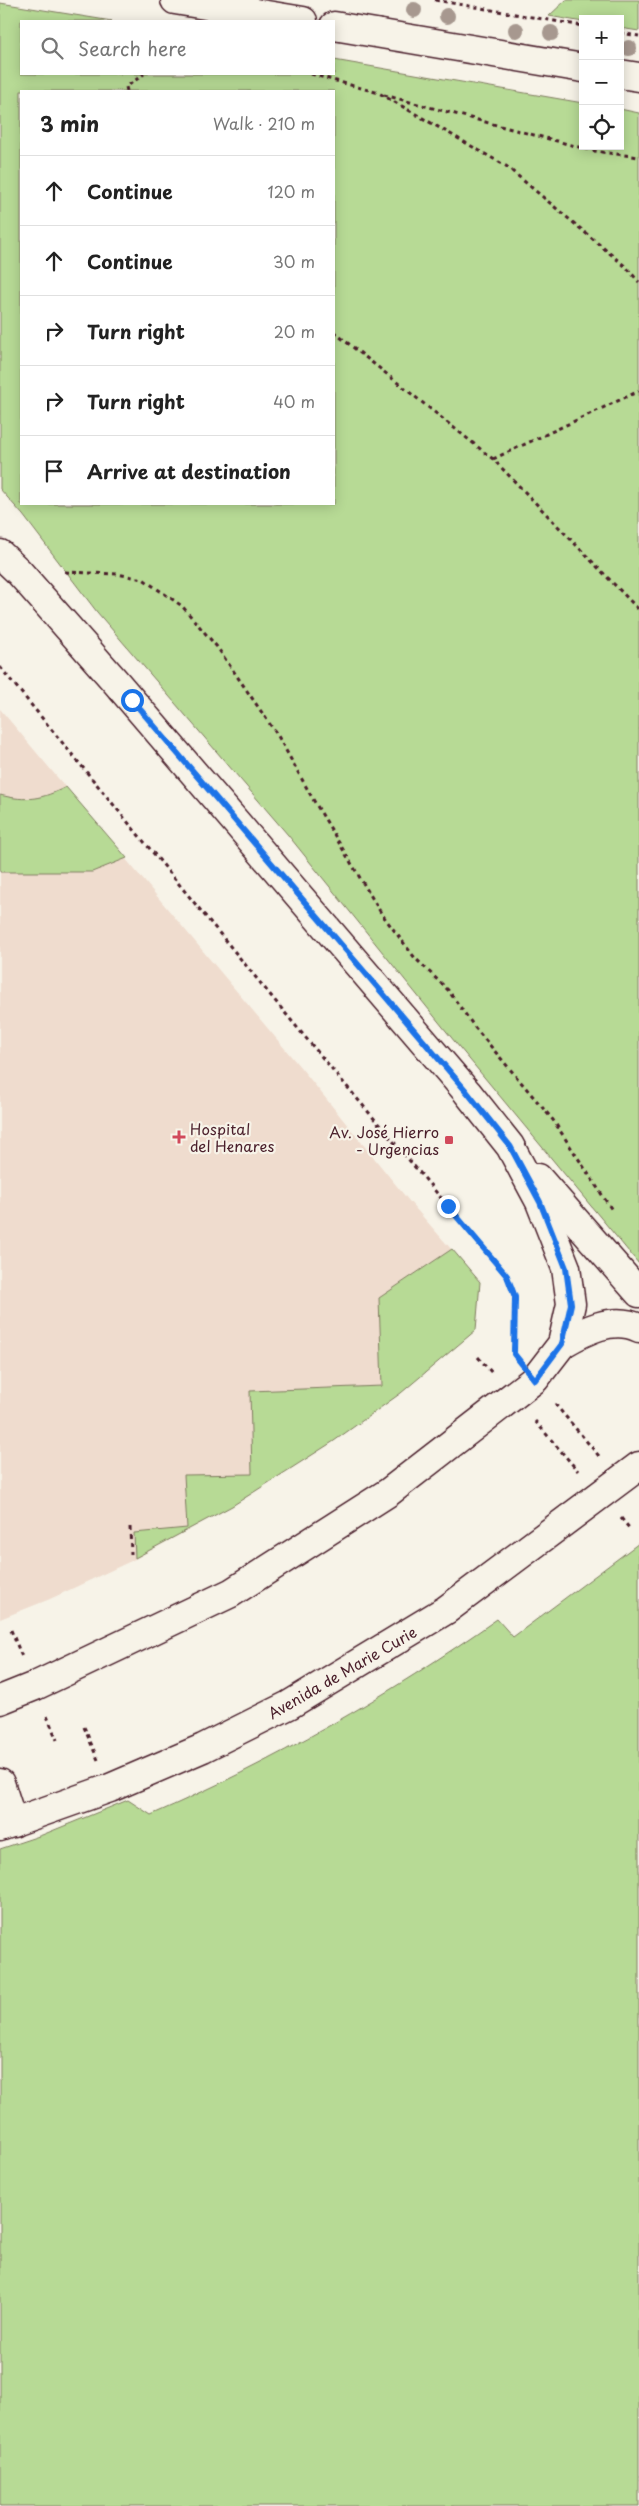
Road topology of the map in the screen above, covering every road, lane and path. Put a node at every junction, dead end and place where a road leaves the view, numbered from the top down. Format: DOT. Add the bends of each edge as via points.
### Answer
graph roads {
  1 [pos="175,0"];
  2 [pos="435,0"];
  3 [pos="298,20"];
  4 [pos="579,25"];
  5 [pos="335,26"];
  6 [pos="624,33"];
  7 [pos="639,36"];
  8 [pos="579,67"];
  9 [pos="143,75"];
  10 [pos="315,75"];
  11 [pos="624,75"];
  12 [pos="639,77"];
  13 [pos="127,90"];
  14 [pos="379,93"];
  15 [pos="639,157"];
  16 [pos="639,282"];
  17 [pos="335,333"];
  18 [pos="639,391"];
  19 [pos="493,459"];
  20 [pos="0,554"];
  21 [pos="65,572"];
  22 [pos="639,610"];
  23 [pos="0,667"];
  24 [pos="517,1158"];
  25 [pos="617,1216"];
  26 [pos="639,1293"];
  27 [pos="639,1328"];
  28 [pos="562,1344"];
  29 [pos="478,1357"];
  30 [pos="535,1380"];
  31 [pos="513,1397"];
  32 [pos="620,1481"];
  33 [pos="130,1527"];
  34 [pos="630,1529"];
  35 [pos="131,1554"];
  36 [pos="0,1700"];
  37 [pos="0,1783"];
  38 [pos="6,1825"];
  1 -- 3 [label="street"];
  2 -- 4 [label="path"];
  5 -- 8 [label="street"];
  6 -- 7 [label="path"];
  9 -- 13 [label="path"];
  10 -- 14 [label="path"];
  11 -- 12 [label="street"];
  14 -- 15 [label="path" via="594,151"];
  14 -- 16 [label="path" via="506,166 626,267"];
  17 -- 19 [label="path"];
  18 -- 19 [label="path"];
  19 -- 22 [label="path"];
  20 -- 24 [label="street" via="116,681 467,1092"];
  21 -- 25 [label="path" via="117,574 143,579 188,612 217,647 278,736 381,914 415,958 448,990 476,1029 553,1120"];
  23 -- 30 [label="path" via="507,1276 515,1297 514,1354"];
  24 -- 26 [label="street"];
  24 -- 28 [label="street" via="540,1202 566,1268 571,1304"];
  27 -- 28 [label="street" via="615,1324 591,1327"];
  28 -- 30 [label="street"];
  29 -- 31 [label="path"];
  30 -- 31 [label="street"];
  30 -- 32 [label="path"];
  31 -- 32 [label="path"];
  31 -- 36 [label="street" via="389,1492 231,1593"];
  32 -- 34 [label="path"];
  32 -- 38 [label="street, Avenida de Marie Curie" via="446,1610 289,1705 203,1748 118,1784"];
  33 -- 35 [label="path"];
  37 -- 38 [label="street, Avenida de Marie Curie"];
}
